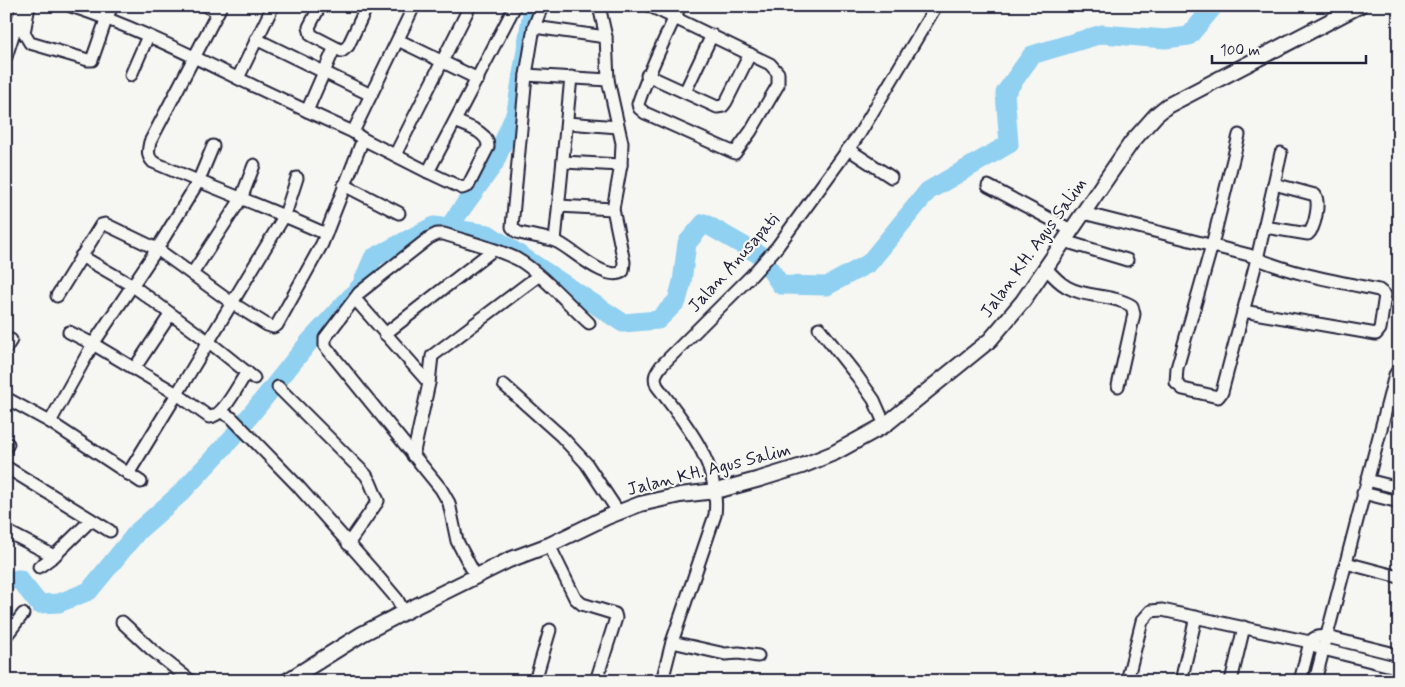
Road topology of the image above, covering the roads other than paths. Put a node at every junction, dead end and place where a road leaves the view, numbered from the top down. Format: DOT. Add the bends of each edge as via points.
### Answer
graph roads {
  1 [pos="22,6"];
  2 [pos="30,6"];
  3 [pos="71,6"];
  4 [pos="112,6"];
  5 [pos="206,6"];
  6 [pos="273,6"];
  7 [pos="320,6"];
  8 [pos="367,6"];
  9 [pos="414,6"];
  10 [pos="470,6"];
  11 [pos="515,6"];
  12 [pos="542,6"];
  13 [pos="599,6"];
  14 [pos="650,6"];
  15 [pos="936,6"];
  16 [pos="1359,6"];
  17 [pos="219,9"];
  18 [pos="678,12"];
  19 [pos="107,17"];
  20 [pos="534,27"];
  21 [pos="712,35"];
  22 [pos="148,36"];
  23 [pos="606,36"];
  24 [pos="256,38"];
  25 [pos="398,40"];
  26 [pos="334,48"];
  27 [pos="750,54"];
  28 [pos="196,56"];
  29 [pos="6,57"];
  30 [pos="442,62"];
  31 [pos="323,71"];
  32 [pos="526,74"];
  33 [pos="130,75"];
  34 [pos="648,75"];
  35 [pos="571,77"];
  36 [pos="238,78"];
  37 [pos="478,79"];
  38 [pos="608,80"];
  39 [pos="685,92"];
  40 [pos="371,95"];
  41 [pos="307,111"];
  42 [pos="455,121"];
  43 [pos="567,123"];
  44 [pos="618,126"];
  45 [pos="353,132"];
  46 [pos="1239,135"];
  47 [pos="363,139"];
  48 [pos="213,146"];
  49 [pos="848,150"];
  50 [pos="1282,152"];
  51 [pos="395,156"];
  52 [pos="563,162"];
  53 [pos="621,165"];
  54 [pos="254,166"];
  55 [pos="428,172"];
  56 [pos="891,177"];
  57 [pos="297,178"];
  58 [pos="198,182"];
  59 [pos="1274,184"];
  60 [pos="344,185"];
  61 [pos="988,186"];
  62 [pos="241,199"];
  63 [pos="559,206"];
  64 [pos="613,209"];
  65 [pos="399,213"];
  66 [pos="1083,213"];
  67 [pos="285,215"];
  68 [pos="1264,227"];
  69 [pos="326,234"];
  70 [pos="1068,235"];
  71 [pos="555,241"];
  72 [pos="1212,245"];
  73 [pos="157,249"];
  74 [pos="493,250"];
  75 [pos="81,256"];
  76 [pos="1257,259"];
  77 [pos="1127,260"];
  78 [pos="1046,268"];
  79 [pos="192,274"];
  80 [pos="538,276"];
  81 [pos="133,286"];
  82 [pos="57,296"];
  83 [pos="354,299"];
  84 [pos="232,303"];
  85 [pos="1243,312"];
  86 [pos="170,315"];
  87 [pos="589,324"];
  88 [pos="819,328"];
  89 [pos="69,332"];
  90 [pos="385,334"];
  91 [pos="209,342"];
  92 [pos="93,344"];
  93 [pos="432,356"];
  94 [pos="134,369"];
  95 [pos="416,369"];
  96 [pos="1399,369"];
  97 [pos="429,383"];
  98 [pos="504,385"];
  99 [pos="1118,386"];
  100 [pos="278,387"];
  101 [pos="177,394"];
  102 [pos="6,398"];
  103 [pos="221,412"];
  104 [pos="50,422"];
  105 [pos="885,425"];
  106 [pos="413,456"];
  107 [pos="6,467"];
  108 [pos="128,474"];
  109 [pos="1367,480"];
  110 [pos="141,482"];
  111 [pos="1399,488"];
  112 [pos="716,490"];
  113 [pos="1364,494"];
  114 [pos="1399,502"];
  115 [pos="619,513"];
  116 [pos="91,520"];
  117 [pos="6,531"];
  118 [pos="110,532"];
  119 [pos="348,544"];
  120 [pos="549,545"];
  121 [pos="54,556"];
  122 [pos="1346,563"];
  123 [pos="39,567"];
  124 [pos="476,577"];
  125 [pos="1399,577"];
  126 [pos="404,612"];
  127 [pos="23,614"];
  128 [pos="1196,617"];
  129 [pos="122,622"];
  130 [pos="1244,627"];
  131 [pos="550,630"];
  132 [pos="6,636"];
  133 [pos="1327,637"];
  134 [pos="672,642"];
  135 [pos="1310,644"];
  136 [pos="1323,649"];
  137 [pos="1399,655"];
  138 [pos="758,656"];
  139 [pos="1399,668"];
  140 [pos="190,681"];
  141 [pos="287,681"];
  142 [pos="534,681"];
  143 [pos="596,681"];
  144 [pos="662,681"];
  145 [pos="1127,681"];
  146 [pos="1181,681"];
  147 [pos="1231,681"];
  148 [pos="1300,681"];
  149 [pos="1315,681"];
  1 -- 29 [label="street"];
  2 -- 19 [label="street" via="24,33 30,43 88,60 92,60"];
  3 -- 19 [label="street"];
  4 -- 19 [label="street"];
  5 -- 17 [label="street"];
  6 -- 24 [label="street"];
  7 -- 26 [label="street" via="309,32"];
  8 -- 26 [label="street" via="345,49"];
  9 -- 25 [label="street"];
  10 -- 30 [label="street"];
  11 -- 37 [label="street"];
  12 -- 20 [label="street"];
  13 -- 23 [label="street"];
  14 -- 18 [label="street"];
  15 -- 49 [label="street, Jalan Anusapati"];
  16 -- 66 [label="street, Jalan KH. Agus Salim" via="1161,110 1131,143"];
  17 -- 28 [label="street"];
  18 -- 21 [label="street"];
  18 -- 34 [label="street"];
  19 -- 22 [label="street"];
  20 -- 23 [label="street"];
  20 -- 32 [label="street"];
  21 -- 27 [label="street"];
  21 -- 39 [label="street"];
  22 -- 28 [label="street"];
  22 -- 33 [label="street"];
  23 -- 38 [label="street"];
  24 -- 31 [label="street"];
  24 -- 36 [label="street"];
  25 -- 30 [label="street"];
  25 -- 40 [label="street"];
  26 -- 31 [label="street"];
  27 -- 34 [label="street" via="778,72 778,85 735,154 641,111 638,104"];
  27 -- 39 [label="street" via="723,106"];
  28 -- 36 [label="street"];
  28 -- 58 [label="street" via="148,150 153,162"];
  30 -- 37 [label="street"];
  30 -- 51 [label="street"];
  31 -- 40 [label="street"];
  31 -- 41 [label="street"];
  32 -- 35 [label="street"];
  32 -- 71 [label="street" via="512,226 517,232"];
  34 -- 39 [label="street"];
  35 -- 38 [label="street"];
  35 -- 43 [label="street"];
  36 -- 41 [label="street"];
  37 -- 42 [label="street"];
  38 -- 44 [label="street"];
  40 -- 45 [label="street"];
  41 -- 45 [label="street"];
  42 -- 55 [label="street"];
  42 -- 55 [label="street" via="485,136 488,142 468,186 459,187"];
  43 -- 44 [label="street"];
  43 -- 52 [label="street"];
  44 -- 53 [label="street" via="622,143"];
  45 -- 47 [label="street"];
  46 -- 72 [label="street"];
  47 -- 51 [label="street"];
  47 -- 60 [label="street"];
  48 -- 58 [label="street"];
  49 -- 56 [label="street"];
  49 -- 112 [label="street, Jalan Anusapati" via="777,247 661,366 654,378 697,442"];
  50 -- 59 [label="street"];
  51 -- 55 [label="street"];
  52 -- 53 [label="street"];
  52 -- 63 [label="street"];
  53 -- 64 [label="street"];
  54 -- 62 [label="street"];
  57 -- 67 [label="street"];
  58 -- 62 [label="street"];
  58 -- 73 [label="street"];
  59 -- 68 [label="street"];
  59 -- 68 [label="street" via="1314,195 1318,202 1314,221 1308,234"];
  60 -- 65 [label="street"];
  60 -- 69 [label="street"];
  61 -- 70 [label="street"];
  62 -- 67 [label="street"];
  62 -- 79 [label="street"];
  63 -- 64 [label="street"];
  63 -- 71 [label="street"];
  64 -- 71 [label="street" via="624,262 621,273 596,268"];
  66 -- 70 [label="street, Jalan KH. Agus Salim"];
  66 -- 72 [label="street"];
  67 -- 69 [label="street"];
  67 -- 84 [label="street"];
  68 -- 76 [label="street"];
  69 -- 84 [label="street" via="276,325 270,326"];
  70 -- 77 [label="street"];
  70 -- 78 [label="street, Jalan KH. Agus Salim"];
  72 -- 76 [label="street"];
  72 -- 85 [label="street" via="1177,368 1175,380 1178,386 1220,396"];
  73 -- 75 [label="street" via="105,224 101,225"];
  73 -- 79 [label="street"];
  73 -- 81 [label="street"];
  74 -- 80 [label="street" via="518,260"];
  74 -- 83 [label="street" via="437,234"];
  74 -- 90 [label="street"];
  75 -- 81 [label="street"];
  75 -- 82 [label="street"];
  76 -- 85 [label="street"];
  76 -- 85 [label="street" via="1301,274 1383,292 1386,296 1380,329 1376,334 1368,334"];
  78 -- 99 [label="street" via="1070,289 1132,306 1134,314"];
  78 -- 105 [label="street, Jalan KH. Agus Salim" via="990,340"];
  79 -- 84 [label="street"];
  80 -- 87 [label="street"];
  80 -- 93 [label="street"];
  81 -- 86 [label="street"];
  81 -- 92 [label="street"];
  83 -- 90 [label="street"];
  83 -- 106 [label="street" via="329,330 324,344"];
  84 -- 91 [label="street"];
  86 -- 91 [label="street"];
  86 -- 94 [label="street"];
  88 -- 105 [label="street" via="874,400"];
  89 -- 92 [label="street"];
  90 -- 95 [label="street"];
  91 -- 101 [label="street"];
  91 -- 103 [label="street" via="250,375"];
  92 -- 94 [label="street"];
  92 -- 104 [label="street"];
  93 -- 95 [label="street"];
  93 -- 97 [label="street"];
  94 -- 101 [label="street"];
  95 -- 97 [label="street"];
  96 -- 109 [label="street"];
  97 -- 106 [label="street"];
  98 -- 115 [label="street" via="586,463"];
  100 -- 119 [label="street" via="366,475 373,488 378,501"];
  101 -- 103 [label="street" via="209,417"];
  101 -- 108 [label="street"];
  102 -- 104 [label="street"];
  103 -- 119 [label="street" via="232,418"];
  104 -- 108 [label="street"];
  105 -- 112 [label="street, Jalan KH. Agus Salim" via="834,453 802,466"];
  106 -- 124 [label="street" via="449,503 457,541"];
  107 -- 116 [label="street"];
  108 -- 110 [label="street"];
  109 -- 111 [label="street"];
  109 -- 113 [label="street"];
  112 -- 115 [label="street, Jalan KH. Agus Salim" via="640,504"];
  112 -- 134 [label="street" via="715,514"];
  113 -- 114 [label="street"];
  113 -- 122 [label="street"];
  115 -- 120 [label="street, Jalan KH. Agus Salim"];
  116 -- 118 [label="street"];
  116 -- 121 [label="street"];
  117 -- 121 [label="street"];
  119 -- 126 [label="street" via="388,587"];
  120 -- 124 [label="street, Jalan KH. Agus Salim"];
  120 -- 143 [label="street" via="575,598 582,604 614,614 616,618"];
  121 -- 123 [label="street"];
  122 -- 125 [label="street"];
  122 -- 133 [label="street"];
  124 -- 126 [label="street, Jalan KH. Agus Salim"];
  126 -- 141 [label="street, Jalan KH. Agus Salim"];
  127 -- 132 [label="street"];
  128 -- 130 [label="street"];
  128 -- 145 [label="street" via="1162,610 1147,614 1142,621"];
  128 -- 146 [label="street"];
  129 -- 140 [label="street"];
  130 -- 135 [label="street"];
  130 -- 147 [label="street"];
  131 -- 142 [label="street"];
  133 -- 135 [label="street" via="1314,638"];
  133 -- 136 [label="street"];
  133 -- 137 [label="street"];
  134 -- 138 [label="street" via="725,654"];
  134 -- 144 [label="street"];
  135 -- 136 [label="street"];
  135 -- 148 [label="street"];
  136 -- 139 [label="street"];
  136 -- 149 [label="street"];
}
